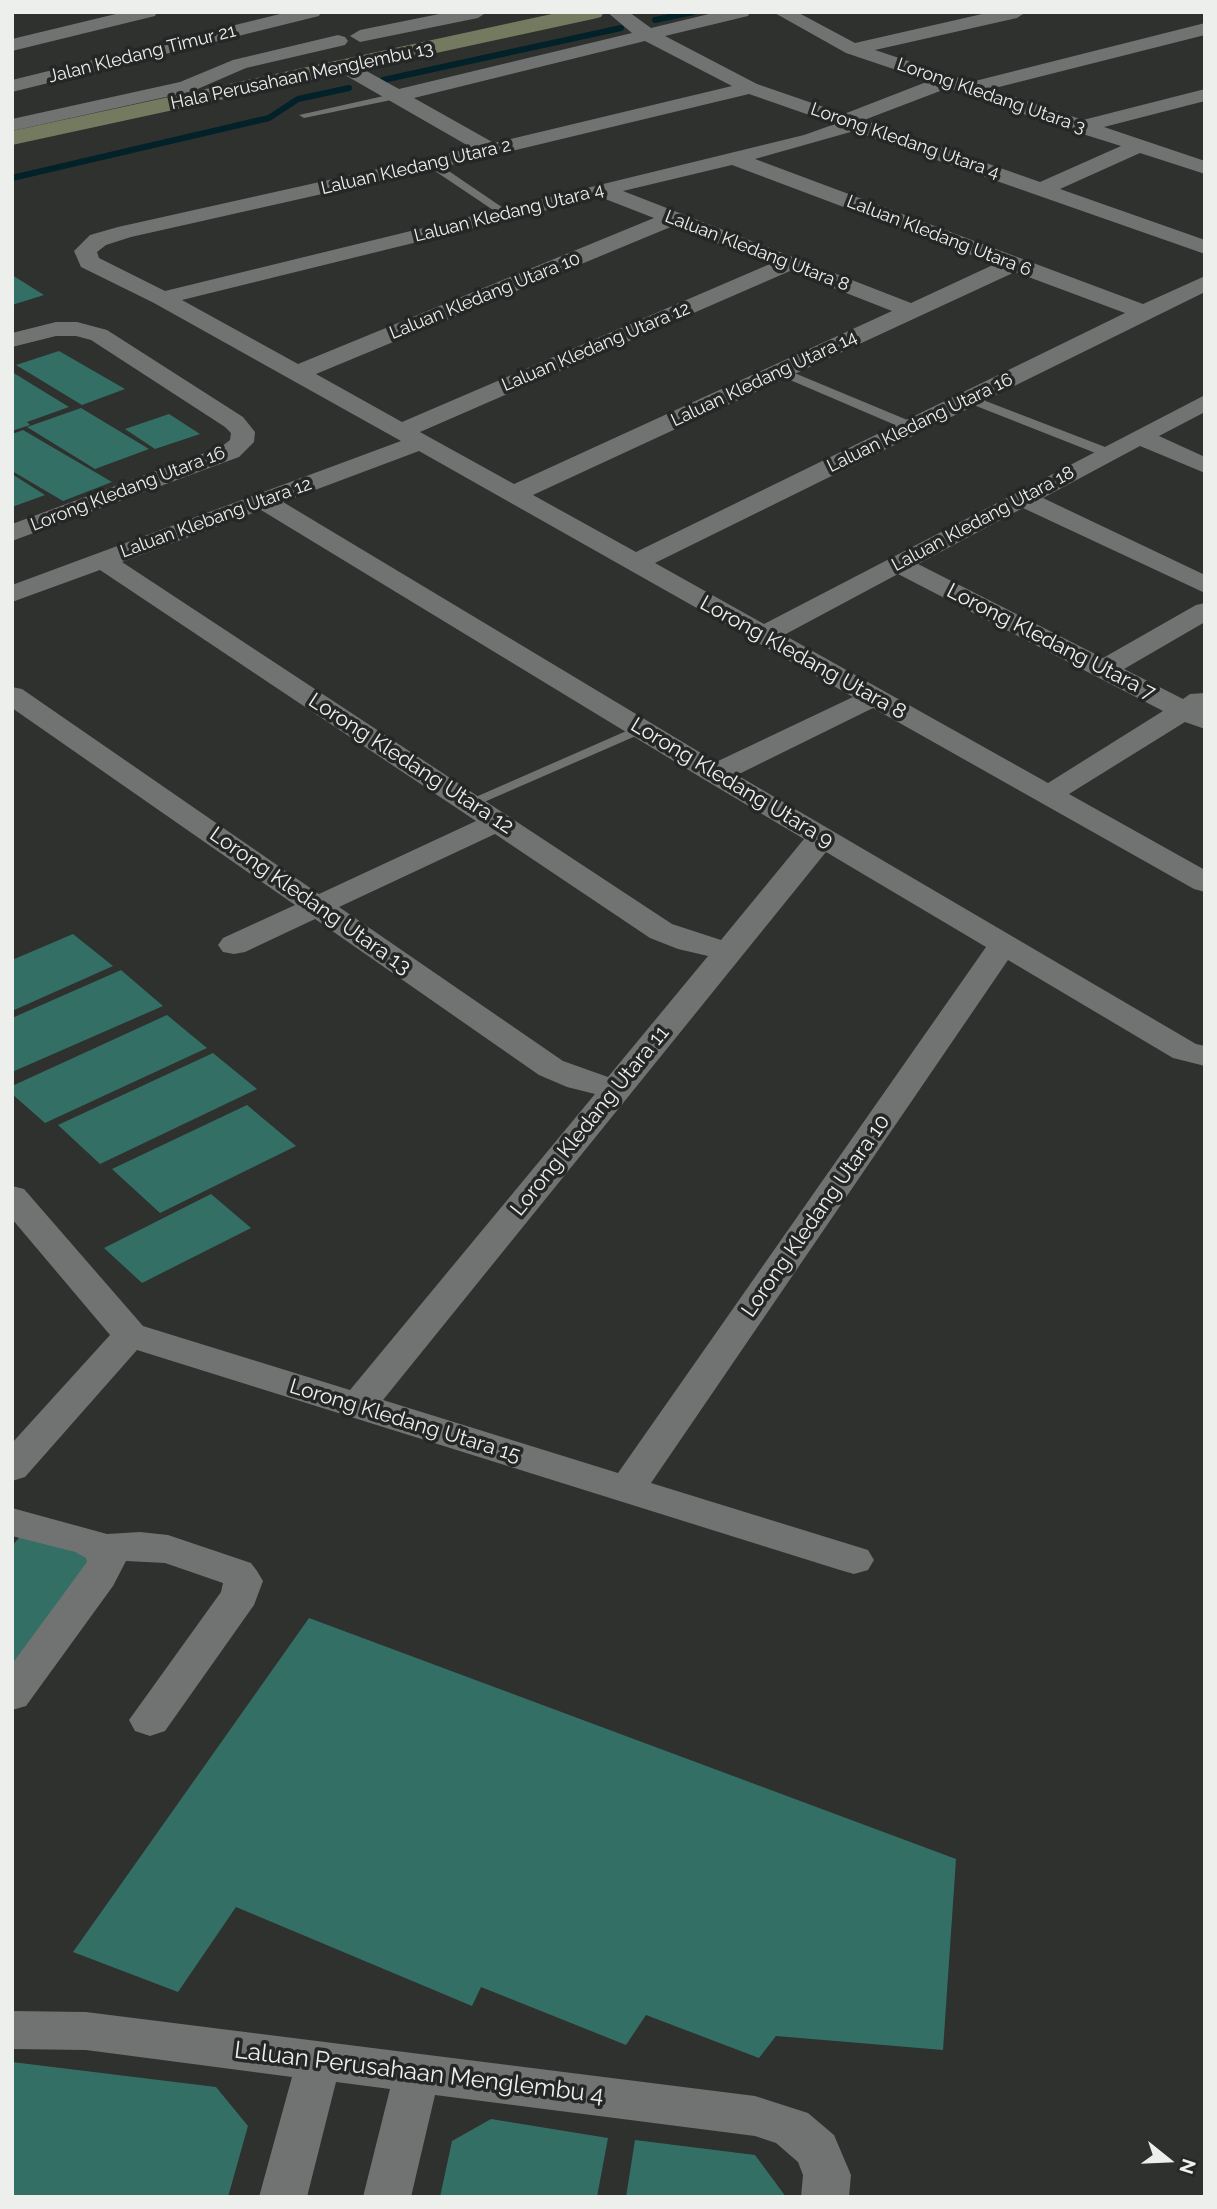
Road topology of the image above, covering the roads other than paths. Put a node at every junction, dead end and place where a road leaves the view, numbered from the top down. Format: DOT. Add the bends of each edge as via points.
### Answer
graph roads {
  1 [pos="148,12"];
  2 [pos="478,12"];
  3 [pos="593,12"];
  4 [pos="616,12"];
  5 [pos="741,12"];
  6 [pos="782,12"];
  7 [pos="1017,12"];
  8 [pos="319,21"];
  9 [pos="1205,29"];
  10 [pos="646,34"];
  11 [pos="360,36"];
  12 [pos="12,45"];
  13 [pos="853,49"];
  14 [pos="383,58"];
  15 [pos="345,67"];
  16 [pos="12,70"];
  17 [pos="947,81"];
  18 [pos="30,82"];
  19 [pos="750,88"];
  20 [pos="971,88"];
  21 [pos="1205,94"];
  22 [pos="397,96"];
  23 [pos="91,109"];
  24 [pos="304,115"];
  25 [pos="851,122"];
  26 [pos="12,125"];
  27 [pos="1080,127"];
  28 [pos="12,138"];
  29 [pos="1139,146"];
  30 [pos="491,150"];
  31 [pos="734,158"];
  32 [pos="430,163"];
  33 [pos="1205,168"];
  34 [pos="1042,189"];
  35 [pos="603,191"];
  36 [pos="506,214"];
  37 [pos="673,218"];
  38 [pos="1205,247"];
  39 [pos="85,251"];
  40 [pos="790,263"];
  41 [pos="1014,264"];
  42 [pos="1205,283"];
  43 [pos="162,298"];
  44 [pos="912,311"];
  45 [pos="1145,313"];
  46 [pos="12,340"];
  47 [pos="780,371"];
  48 [pos="297,373"];
  49 [pos="970,399"];
  50 [pos="1205,402"];
  51 [pos="912,427"];
  52 [pos="411,437"];
  53 [pos="1140,437"];
  54 [pos="1108,453"];
  55 [pos="1205,466"];
  56 [pos="514,494"];
  57 [pos="1023,498"];
  58 [pos="263,500"];
  59 [pos="12,533"];
  60 [pos="102,560"];
  61 [pos="635,563"];
  62 [pos="898,564"];
  63 [pos="1205,585"];
  64 [pos="12,594"];
  65 [pos="1205,611"];
  66 [pos="761,636"];
  67 [pos="1104,669"];
  68 [pos="12,695"];
  69 [pos="872,698"];
  70 [pos="1198,709"];
  71 [pos="640,729"];
  72 [pos="715,774"];
  73 [pos="1048,795"];
  74 [pos="470,803"];
  75 [pos="498,822"];
  76 [pos="822,837"];
  77 [pos="1205,883"];
  78 [pos="318,906"];
  79 [pos="1004,943"];
  80 [pos="234,945"];
  81 [pos="728,951"];
  82 [pos="1205,1056"];
  83 [pos="616,1089"];
  84 [pos="12,1197"];
  85 [pos="130,1335"];
  86 [pos="358,1406"];
  87 [pos="12,1468"];
  88 [pos="627,1489"];
  89 [pos="12,1522"];
  90 [pos="102,1549"];
  91 [pos="854,1560"];
  92 [pos="12,1695"];
  93 [pos="150,1720"];
  94 [pos="12,2030"];
  95 [pos="319,2061"];
  96 [pos="417,2072"];
  97 [pos="283,2197"];
  98 [pos="387,2197"];
  99 [pos="824,2197"];
  1 -- 12 [label="street"];
  2 -- 11 [label="street"];
  3 -- 14 [label="street, Hala Perusahaan Menglembu 13"];
  4 -- 10 [label="street, Lorong Kledang Utara 4"];
  5 -- 10 [label="street, Hala Perusahaan Menglembu 13"];
  6 -- 13 [label="street, Lorong Kledang Utara 3"];
  7 -- 13 [label="street"];
  8 -- 11 [label="street"];
  8 -- 14 [label="street" via="361,53"];
  8 -- 18 [label="street, Jalan Kledang Timur 21"];
  8 -- 23 [label="street" via="186,87"];
  9 -- 20 [label="street"];
  10 -- 19 [label="street, Lorong Kledang Utara 4"];
  10 -- 22 [label="street, Hala Perusahaan Menglembu 13"];
  11 -- 14 [label="street" via="380,49"];
  13 -- 17 [label="street, Lorong Kledang Utara 3"];
  14 -- 15 [label="street, Hala Perusahaan Menglembu 13"];
  15 -- 22 [label="street"];
  15 -- 28 [label="street, Hala Perusahaan Menglembu 13"];
  16 -- 18 [label="street"];
  17 -- 20 [label="street, Lorong Kledang Utara 3"];
  17 -- 25 [label="street, Laluan Kledang Utara 4"];
  18 -- 23 [label="street"];
  19 -- 25 [label="street, Lorong Kledang Utara 4"];
  19 -- 30 [label="street, Laluan Kledang Utara 2"];
  20 -- 27 [label="street, Lorong Kledang Utara 3"];
  21 -- 27 [label="street"];
  22 -- 24 [label="lane"];
  22 -- 30 [label="street"];
  23 -- 26 [label="street"];
  25 -- 31 [label="street, Laluan Kledang Utara 4" via="811,139"];
  25 -- 34 [label="street, Lorong Kledang Utara 4"];
  27 -- 29 [label="street, Lorong Kledang Utara 3"];
  29 -- 33 [label="street, Lorong Kledang Utara 3"];
  29 -- 34 [label="street"];
  30 -- 32 [label="street, Laluan Kledang Utara 2"];
  31 -- 35 [label="street, Laluan Kledang Utara 4"];
  31 -- 41 [label="street, Laluan Kledang Utara 6"];
  32 -- 36 [label="lane"];
  32 -- 39 [label="street, Laluan Kledang Utara 2" via="126,232 98,240"];
  34 -- 38 [label="street, Lorong Kledang Utara 4"];
  35 -- 36 [label="street, Laluan Kledang Utara 4"];
  35 -- 37 [label="street, Laluan Kledang Utara 8"];
  36 -- 43 [label="street, Laluan Kledang Utara 4"];
  37 -- 40 [label="street, Laluan Kledang Utara 8"];
  37 -- 48 [label="street, Laluan Kledang Utara 10"];
  39 -- 43 [label="street, Lorong Kledang Utara 8" via="89,262"];
  40 -- 44 [label="street, Laluan Kledang Utara 8"];
  40 -- 52 [label="street, Laluan Kledang Utara 12"];
  41 -- 44 [label="street, Laluan Kledang Utara 14"];
  41 -- 45 [label="street, Laluan Kledang Utara 6"];
  42 -- 45 [label="street, Laluan Kledang Utara 16"];
  43 -- 48 [label="street, Lorong Kledang Utara 8"];
  44 -- 47 [label="street, Laluan Kledang Utara 14"];
  45 -- 49 [label="street, Laluan Kledang Utara 16"];
  46 -- 59 [label="street, Lorong Kledang Utara 16" via="56,329 99,335 243,432 242,442 230,452"];
  47 -- 51 [label="lane"];
  47 -- 56 [label="street, Laluan Kledang Utara 14"];
  48 -- 52 [label="street, Lorong Kledang Utara 8"];
  49 -- 51 [label="street, Laluan Kledang Utara 16"];
  49 -- 54 [label="lane"];
  50 -- 53 [label="street, Laluan Kledang Utara 18"];
  51 -- 61 [label="street, Laluan Kledang Utara 16"];
  52 -- 56 [label="street, Lorong Kledang Utara 8"];
  52 -- 58 [label="street, Laluan Klebang Utara 12"];
  53 -- 54 [label="street, Laluan Kledang Utara 18"];
  53 -- 55 [label="street"];
  54 -- 57 [label="street, Laluan Kledang Utara 18"];
  56 -- 61 [label="street, Lorong Kledang Utara 8"];
  57 -- 62 [label="street, Laluan Kledang Utara 18"];
  57 -- 63 [label="street"];
  58 -- 60 [label="street, Laluan Klebang Utara 12"];
  58 -- 71 [label="street, Lorong Kledang Utara 9"];
  60 -- 64 [label="street, Laluan Klebang Utara 12"];
  60 -- 74 [label="street, Lorong Kledang Utara 12"];
  61 -- 66 [label="street, Lorong Kledang Utara 8"];
  62 -- 66 [label="street, Laluan Kledang Utara 18"];
  62 -- 67 [label="street, Lorong Kledang Utara 7"];
  65 -- 67 [label="street"];
  66 -- 69 [label="street, Lorong Kledang Utara 8"];
  67 -- 70 [label="street, Lorong Kledang Utara 7"];
  68 -- 78 [label="street, Lorong Kledang Utara 13"];
  69 -- 72 [label="street"];
  69 -- 73 [label="street, Lorong Kledang Utara 8"];
  70 -- 73 [label="street"];
  71 -- 72 [label="street, Lorong Kledang Utara 9"];
  71 -- 74 [label="lane"];
  72 -- 76 [label="street, Lorong Kledang Utara 9"];
  73 -- 77 [label="street, Lorong Kledang Utara 8"];
  74 -- 75 [label="street, Lorong Kledang Utara 12"];
  75 -- 78 [label="street"];
  75 -- 81 [label="street, Lorong Kledang Utara 12" via="662,931"];
  76 -- 79 [label="street, Lorong Kledang Utara 9"];
  76 -- 81 [label="street, Lorong Kledang Utara 11"];
  78 -- 80 [label="street"];
  78 -- 83 [label="street, Lorong Kledang Utara 13" via="551,1068"];
  79 -- 82 [label="street, Lorong Kledang Utara 9" via="1185,1051"];
  79 -- 88 [label="street, Lorong Kledang Utara 10"];
  81 -- 83 [label="street, Lorong Kledang Utara 11"];
  83 -- 86 [label="street, Lorong Kledang Utara 11"];
  84 -- 85 [label="street"];
  85 -- 86 [label="street, Lorong Kledang Utara 15"];
  85 -- 87 [label="street"];
  86 -- 88 [label="street, Lorong Kledang Utara 15"];
  88 -- 91 [label="street, Lorong Kledang Utara 15"];
  89 -- 90 [label="street"];
  90 -- 92 [label="street" via="107,1562 99,1576"];
  90 -- 93 [label="street" via="168,1549 237,1573 243,1581 240,1595"];
  94 -- 95 [label="street, Laluan Perusahaan Menglembu 4" via="86,2031"];
  95 -- 96 [label="street, Laluan Perusahaan Menglembu 4"];
  95 -- 97 [label="street"];
  96 -- 98 [label="street"];
  96 -- 99 [label="street, Laluan Perusahaan Menglembu 4" via="755,2116 792,2127 817,2149 827,2175"];
}
